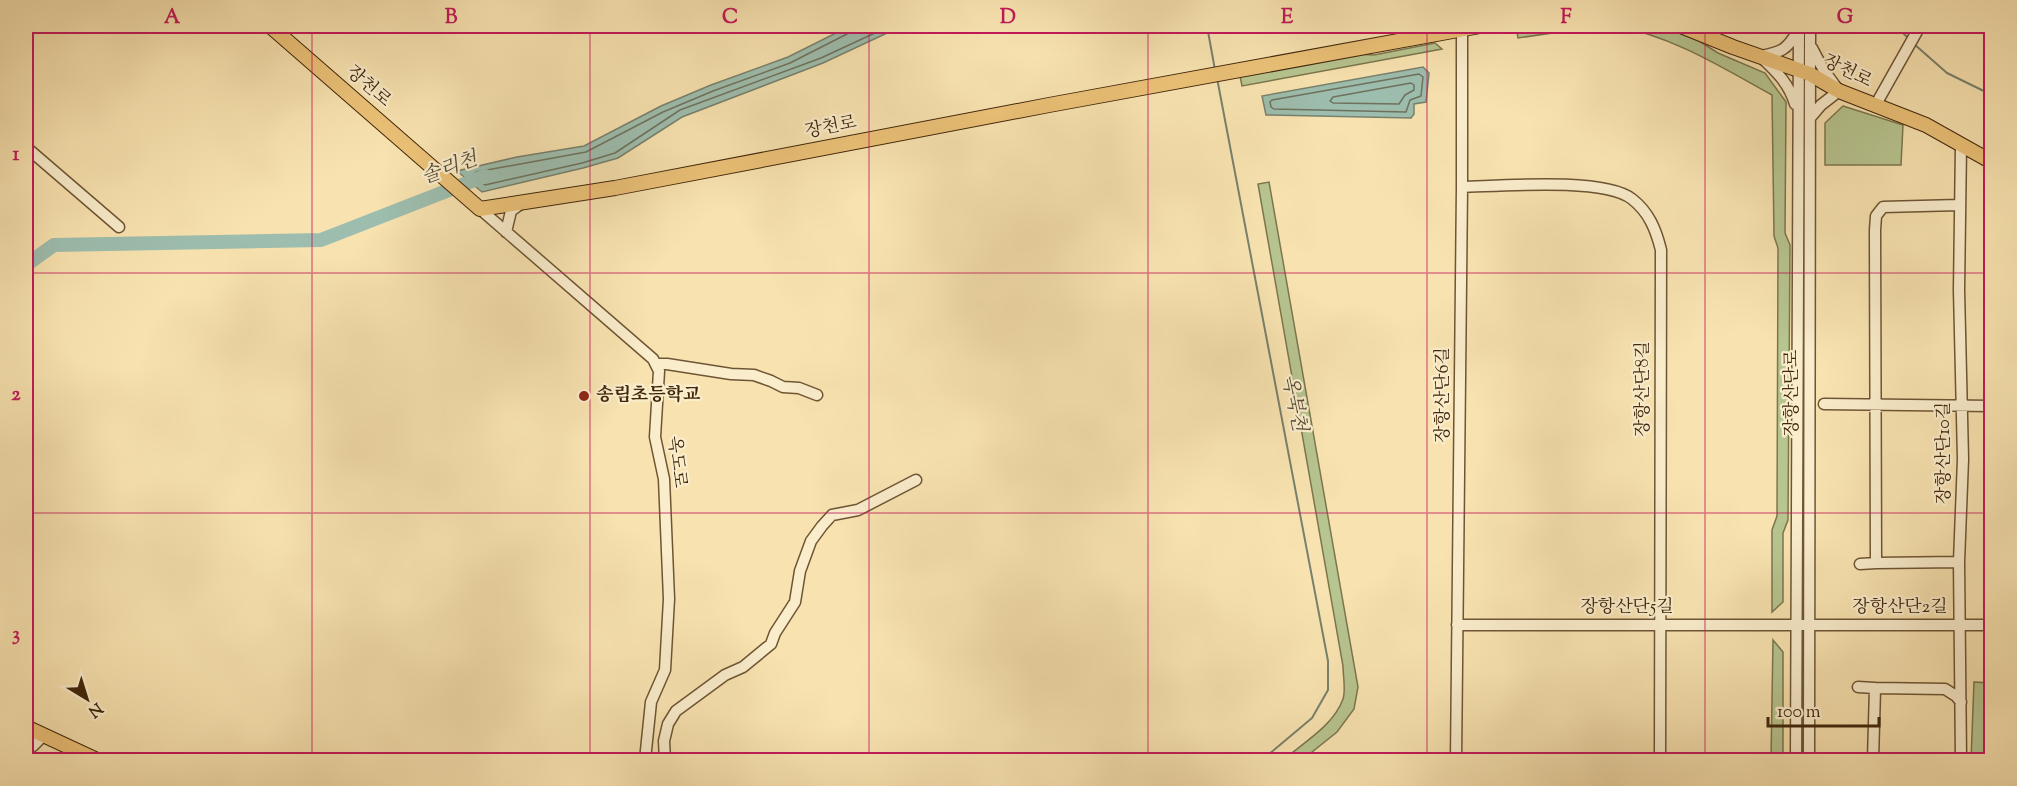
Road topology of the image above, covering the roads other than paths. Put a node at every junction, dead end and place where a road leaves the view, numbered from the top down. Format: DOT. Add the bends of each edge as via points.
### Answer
graph roads {
  1 [pos="270,26"];
  2 [pos="1480,26"];
  3 [pos="1681,26"];
  4 [pos="1810,26"];
  5 [pos="1920,26"];
  6 [pos="1799,27"];
  7 [pos="1462,29"];
  8 [pos="1810,45"];
  9 [pos="1760,56"];
  10 [pos="1804,72"];
  11 [pos="1839,90"];
  12 [pos="1875,106"];
  13 [pos="1798,114"];
  14 [pos="1810,118"];
  15 [pos="1961,145"];
  16 [pos="26,147"];
  17 [pos="1992,162"];
  18 [pos="1462,186"];
  19 [pos="522,203"];
  20 [pos="1959,205"];
  21 [pos="480,209"];
  22 [pos="119,227"];
  23 [pos="506,232"];
  24 [pos="656,364"];
  25 [pos="1810,379"];
  26 [pos="817,395"];
  27 [pos="1824,404"];
  28 [pos="1876,405"];
  29 [pos="1961,406"];
  30 [pos="1992,406"];
  31 [pos="1810,431"];
  32 [pos="916,480"];
  33 [pos="1959,562"];
  34 [pos="1876,563"];
  35 [pos="1860,564"];
  36 [pos="1992,624"];
  37 [pos="1457,625"];
  38 [pos="1661,625"];
  39 [pos="1797,625"];
  40 [pos="1809,625"];
  41 [pos="1961,625"];
  42 [pos="1961,668"];
  43 [pos="1858,687"];
  44 [pos="1875,688"];
  45 [pos="1945,689"];
  46 [pos="1961,702"];
  47 [pos="26,727"];
  48 [pos="44,735"];
  49 [pos="26,743"];
  50 [pos="97,760"];
  51 [pos="645,760"];
  52 [pos="665,760"];
  53 [pos="1456,760"];
  54 [pos="1660,760"];
  55 [pos="1796,760"];
  56 [pos="1809,760"];
  57 [pos="1873,760"];
  58 [pos="1961,760"];
  1 -- 21 [label="main road, 장천로"];
  2 -- 7 [label="main road"];
  3 -- 9 [label="main road, 장천로"];
  4 -- 8 [label="street, 장항산단로"];
  5 -- 12 [label="street"];
  6 -- 9 [label="street" via="1790,44 1779,53"];
  6 -- 10 [label="street, 장항산단로"];
  7 -- 18 [label="street, 장항산단6길"];
  7 -- 19 [label="main road, 장천로"];
  8 -- 10 [label="street, 장항산단로"];
  8 -- 11 [label="street"];
  9 -- 10 [label="main road, 장천로"];
  9 -- 13 [label="street" via="1781,76"];
  10 -- 11 [label="main road, 장천로"];
  10 -- 13 [label="street, 장항산단로"];
  10 -- 14 [label="street, 장항산단로"];
  11 -- 12 [label="main road, 장천로"];
  11 -- 14 [label="street"];
  12 -- 15 [label="main road, 장천로"];
  13 -- 39 [label="street, 장항산단로"];
  14 -- 25 [label="street, 장항산단로"];
  15 -- 17 [label="main road, 장천로"];
  15 -- 20 [label="street, 장항산단10길"];
  16 -- 22 [label="street"];
  18 -- 37 [label="street, 장항산단6길"];
  18 -- 38 [label="street, 장항산단8길" via="1572,185 1612,189 1630,198 1656,230 1660,250"];
  19 -- 21 [label="main road, 장천로"];
  19 -- 23 [label="street" via="511,211"];
  20 -- 28 [label="street" via="1883,207 1876,216"];
  20 -- 29 [label="street, 장항산단10길"];
  21 -- 23 [label="street"];
  23 -- 24 [label="street"];
  24 -- 26 [label="street" via="754,375"];
  24 -- 51 [label="street, 옥도로" via="659,379 655,437 664,479 669,599 665,670 651,702"];
  25 -- 27 [label="street"];
  25 -- 31 [label="street, 장항산단로"];
  27 -- 28 [label="street"];
  27 -- 31 [label="street"];
  28 -- 29 [label="street"];
  28 -- 34 [label="street"];
  29 -- 30 [label="street"];
  29 -- 33 [label="street, 장항산단10길"];
  31 -- 40 [label="street, 장항산단로"];
  32 -- 52 [label="street" via="858,510 832,515 822,526 803,563 795,602 771,644 744,667 725,675 676,711 664,741"];
  33 -- 34 [label="street"];
  33 -- 41 [label="street, 장항산단10길"];
  34 -- 35 [label="street"];
  36 -- 41 [label="street, 장항산단2길"];
  37 -- 38 [label="street, 장항산단5길"];
  37 -- 53 [label="street, 장항산단6길"];
  38 -- 39 [label="street, 장항산단5길"];
  38 -- 54 [label="street, 장항산단8길"];
  39 -- 40 [label="street, 장항산단5길"];
  39 -- 55 [label="street, 장항산단로"];
  40 -- 41 [label="street, 장항산단2길"];
  40 -- 56 [label="street, 장항산단로"];
  41 -- 42 [label="street, 장항산단10길"];
  42 -- 45 [label="street"];
  42 -- 46 [label="street, 장항산단10길"];
  43 -- 44 [label="street"];
  44 -- 45 [label="street"];
  44 -- 57 [label="street"];
  45 -- 46 [label="street"];
  46 -- 58 [label="street, 장항산단10길"];
  47 -- 48 [label="main road"];
  48 -- 49 [label="street" via="33,746"];
  48 -- 50 [label="main road"];
}
